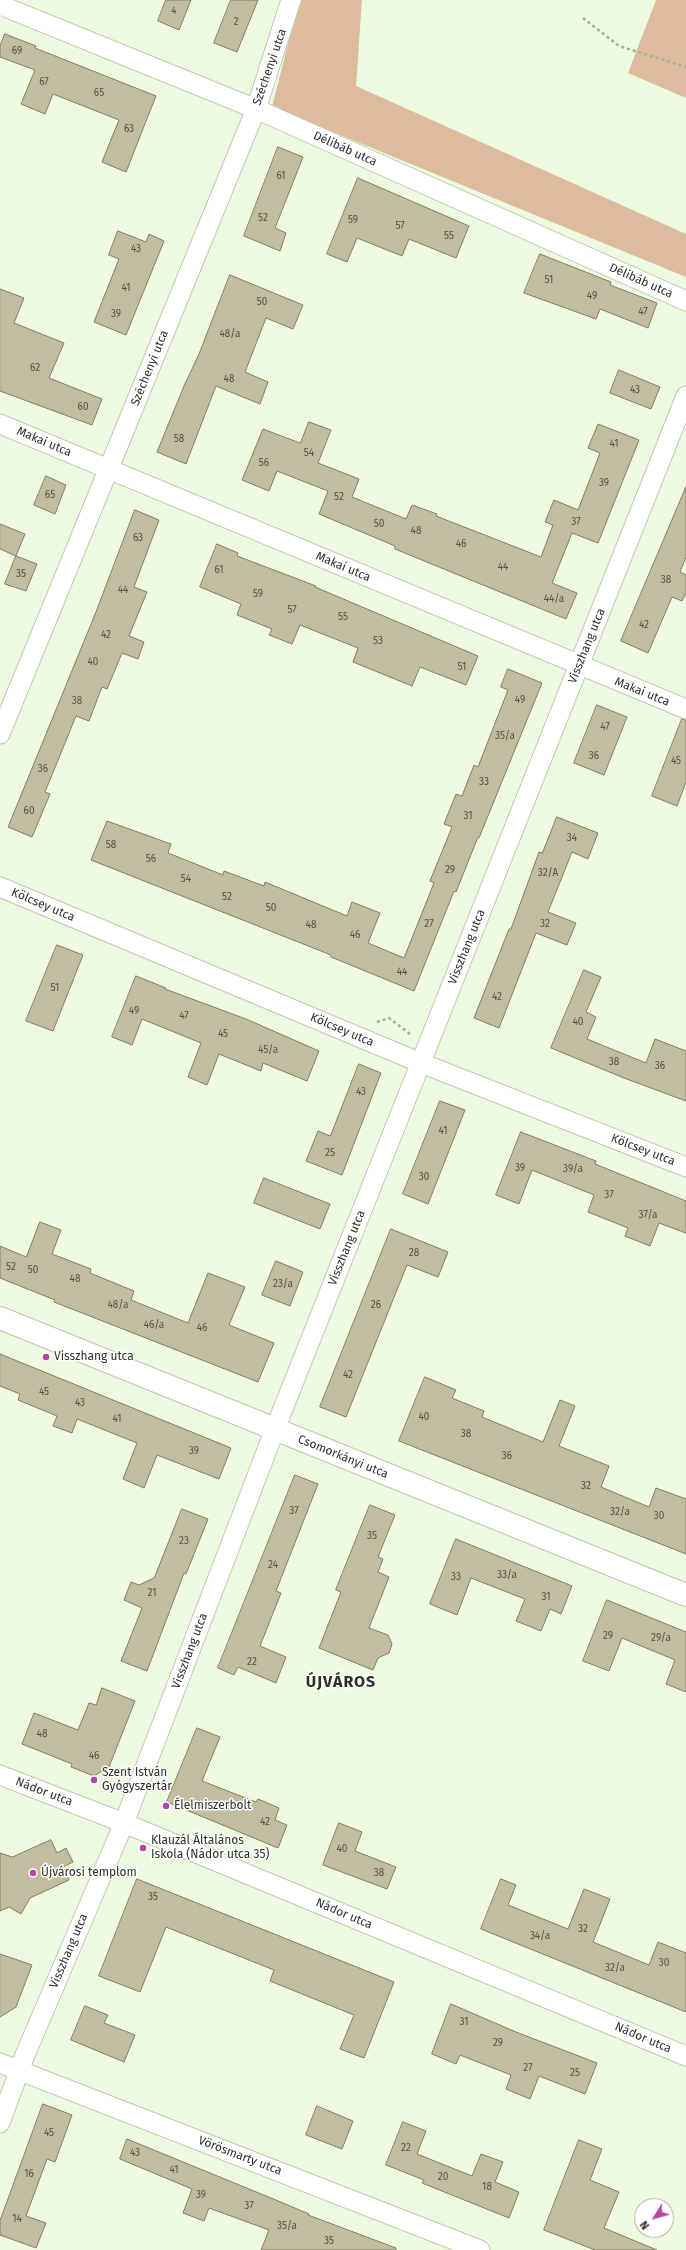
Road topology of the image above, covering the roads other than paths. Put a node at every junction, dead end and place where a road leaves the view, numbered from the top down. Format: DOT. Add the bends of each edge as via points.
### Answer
graph roads {
  1 [pos="291,0"];
  2 [pos="0,5"];
  3 [pos="256,109"];
  4 [pos="686,301"];
  5 [pos="686,396"];
  6 [pos="0,424"];
  7 [pos="108,469"];
  8 [pos="579,666"];
  9 [pos="686,709"];
  10 [pos="0,734"];
  11 [pos="0,887"];
  12 [pos="421,1063"];
  13 [pos="686,1167"];
  14 [pos="0,1318"];
  15 [pos="275,1429"];
  16 [pos="686,1595"];
  17 [pos="0,1775"];
  18 [pos="124,1823"];
  19 [pos="686,2056"];
  20 [pos="0,2063"];
  21 [pos="19,2070"];
  22 [pos="0,2123"];
  23 [pos="480,2250"];
  1 -- 3 [label="street, Széchenyi utca"];
  2 -- 3 [label="street, Délibáb utca"];
  3 -- 4 [label="street, Délibáb utca"];
  3 -- 7 [label="street, Széchenyi utca"];
  5 -- 8 [label="street, Visszhang utca"];
  6 -- 7 [label="street, Makai utca"];
  7 -- 8 [label="street, Makai utca"];
  7 -- 10 [label="street, Széchenyi utca"];
  8 -- 9 [label="street, Makai utca"];
  8 -- 12 [label="street, Visszhang utca"];
  11 -- 12 [label="street, Kölcsey utca"];
  12 -- 13 [label="street, Kölcsey utca"];
  12 -- 15 [label="street, Visszhang utca"];
  14 -- 15 [label="street, Csomorkányi utca"];
  15 -- 16 [label="street, Csomorkányi utca"];
  15 -- 18 [label="street, Visszhang utca"];
  17 -- 18 [label="street, Nádor utca"];
  18 -- 19 [label="street, Nádor utca"];
  18 -- 21 [label="street, Visszhang utca"];
  20 -- 21 [label="street, Vörösmarty utca"];
  21 -- 22 [label="street, Visszhang utca"];
  21 -- 23 [label="street, Vörösmarty utca"];
}
